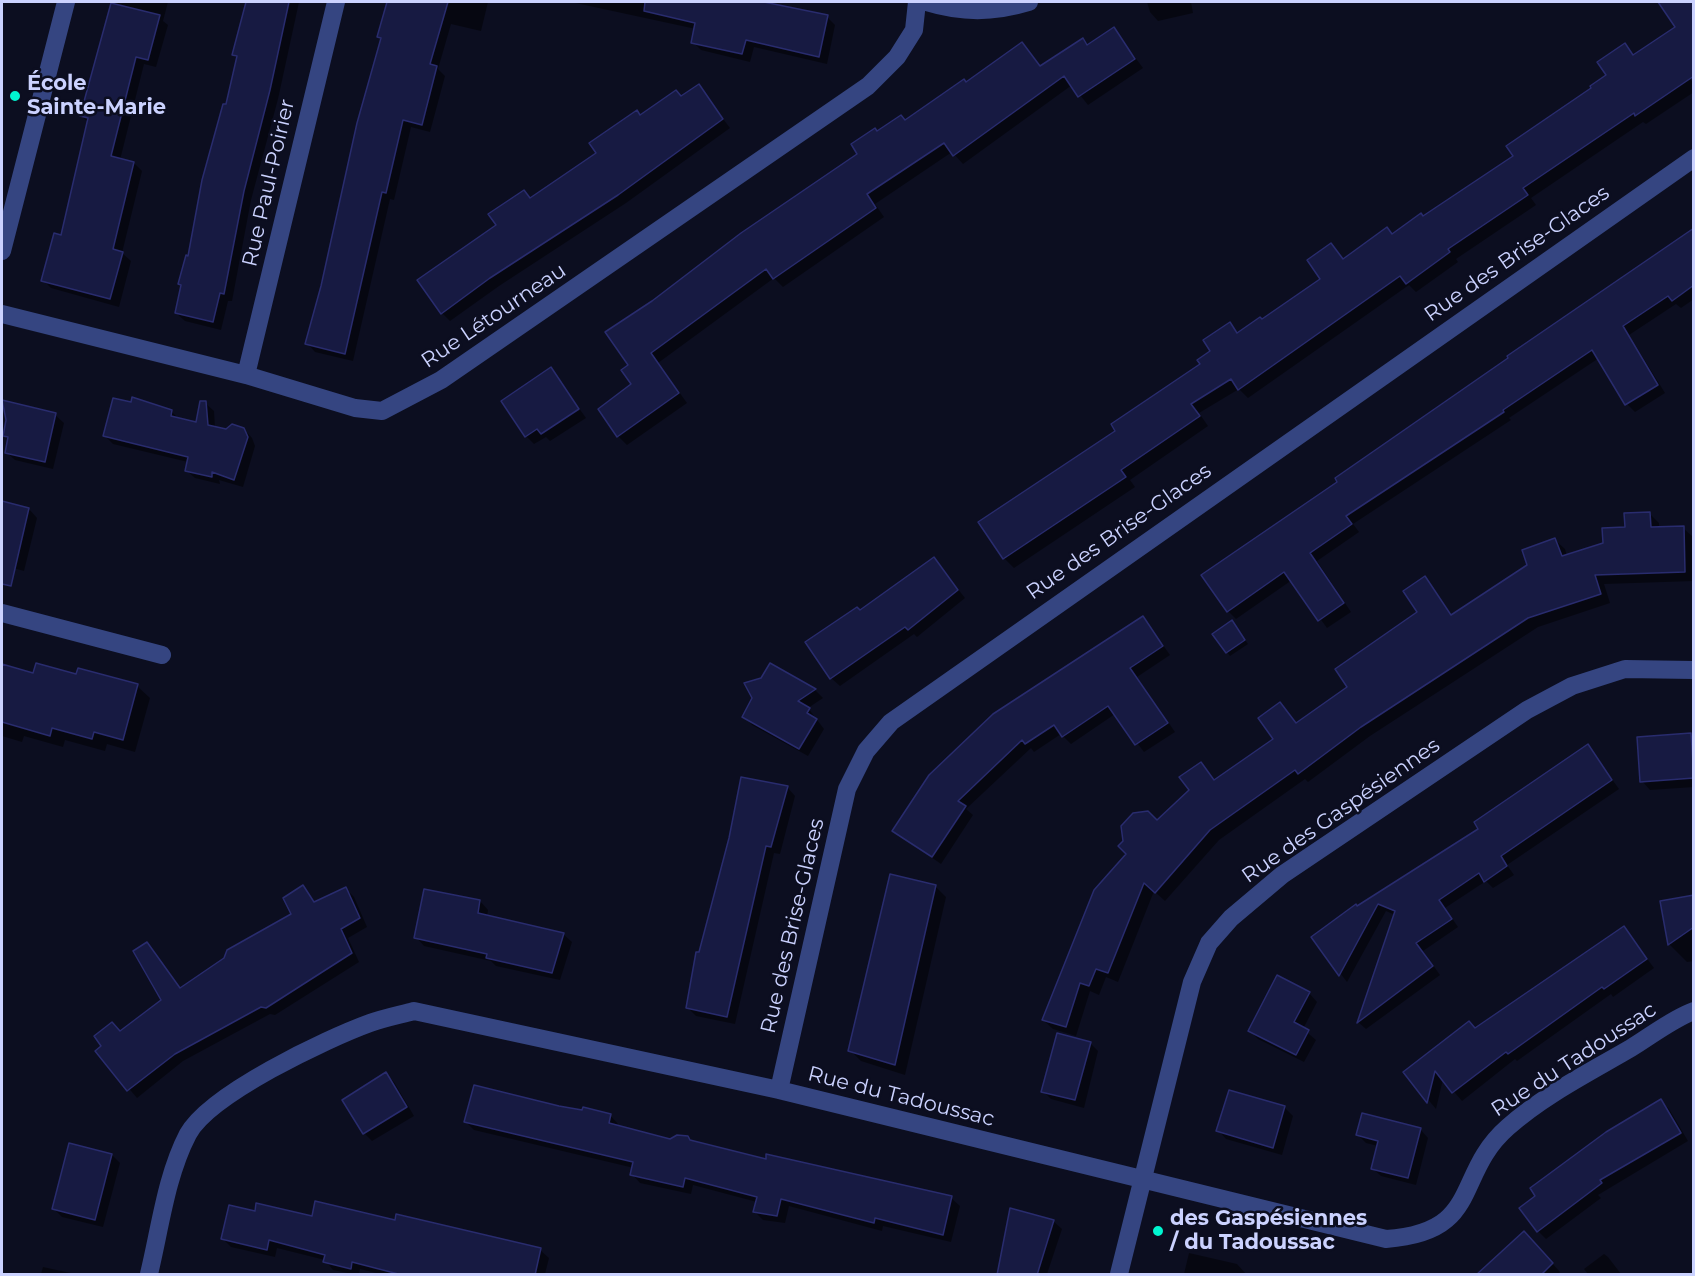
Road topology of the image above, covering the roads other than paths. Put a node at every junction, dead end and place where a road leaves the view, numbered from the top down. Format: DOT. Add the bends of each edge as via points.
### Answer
graph roads {
  1 [pos="66,2"];
  2 [pos="336,2"];
  3 [pos="917,2"];
  4 [pos="926,2"];
  5 [pos="1029,2"];
  6 [pos="1694,158"];
  7 [pos="2,251"];
  8 [pos="2,314"];
  9 [pos="246,375"];
  10 [pos="2,613"];
  11 [pos="162,655"];
  12 [pos="1694,670"];
  13 [pos="1694,1011"];
  14 [pos="779,1090"];
  15 [pos="1143,1179"];
  16 [pos="150,1275"];
  17 [pos="1119,1275"];
  1 -- 7 [label="street"];
  2 -- 9 [label="street, Rue Paul-Poirier"];
  3 -- 9 [label="street, Rue Létourneau" via="914,30 897,57 868,86 406,401 382,411 355,408"];
  4 -- 5 [label="street" via="951,10 978,12"];
  6 -- 14 [label="street, Rue des Brise-Glaces" via="891,722 866,752 847,789"];
  8 -- 9 [label="street, Rue Létourneau"];
  10 -- 11 [label="street"];
  12 -- 15 [label="street, Rue des Gaspésiennes" via="1625,669 1572,686 1536,705 1282,875 1232,918 1209,943 1192,982"];
  13 -- 15 [label="street, Rue du Tadoussac" via="1559,1091 1510,1125 1490,1147 1457,1210 1436,1228 1413,1237 1386,1239"];
  14 -- 15 [label="street, Rue du Tadoussac"];
  14 -- 16 [label="street, Rue du Tadoussac" via="414,1011 370,1023 259,1075 211,1108 189,1132 176,1163"];
  15 -- 17 [label="street, Rue des Gaspésiennes"];
}
